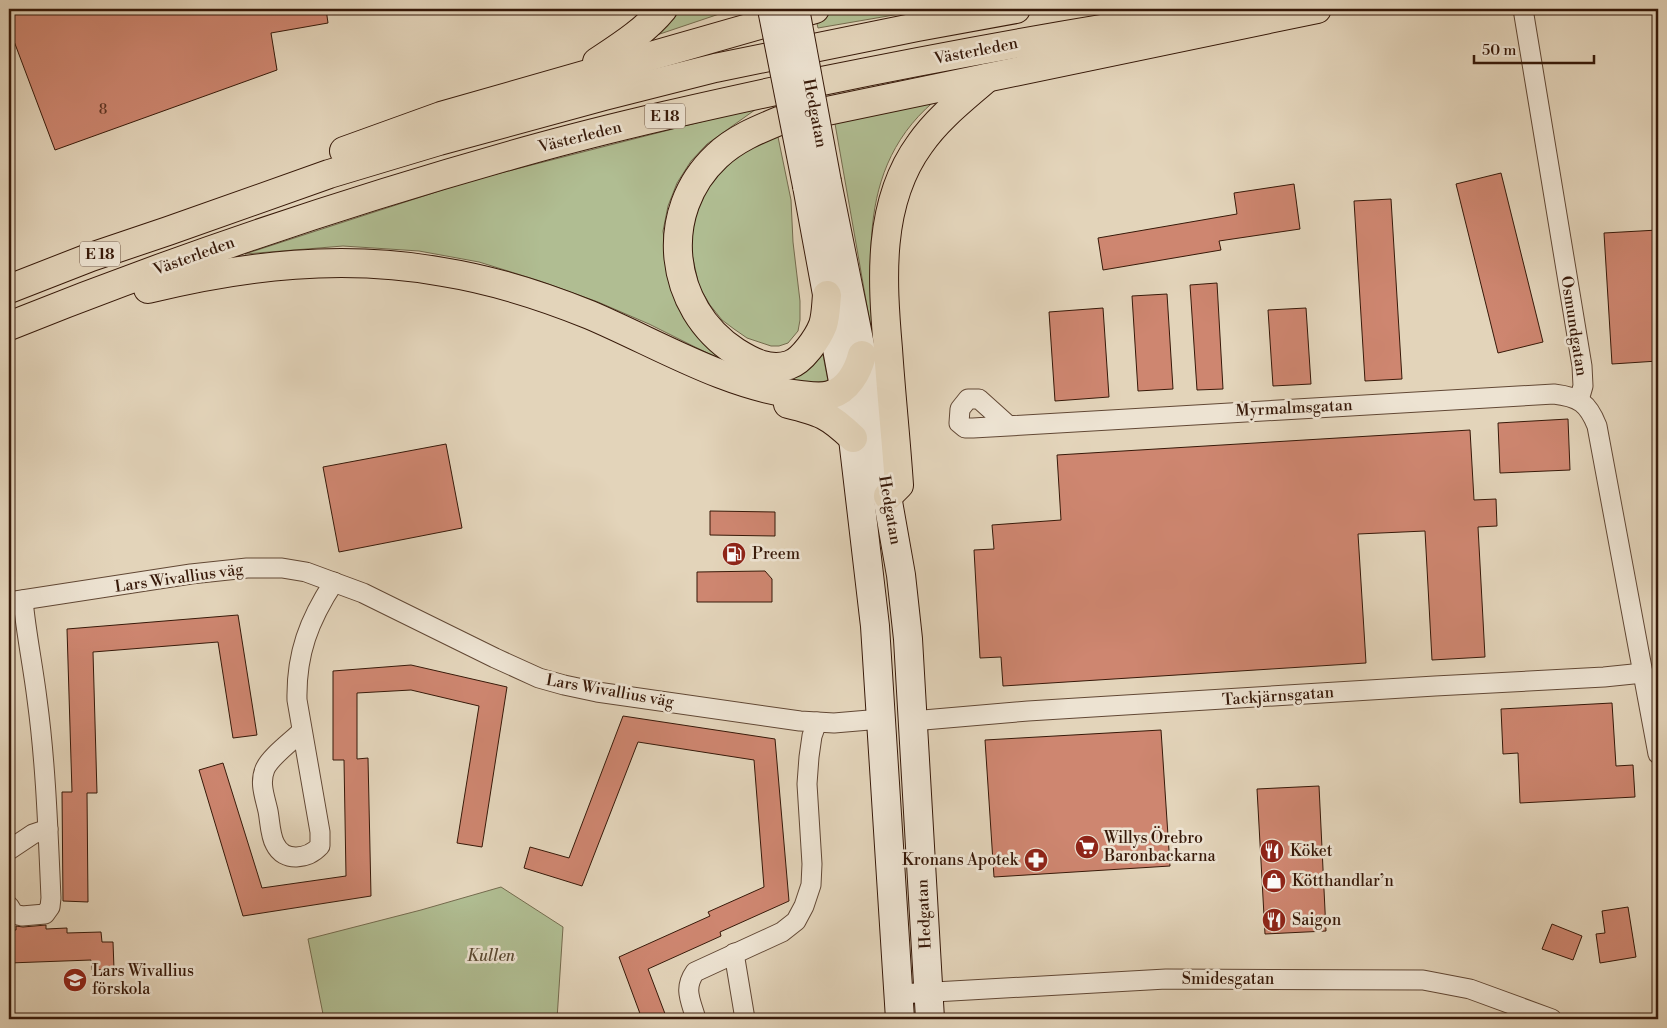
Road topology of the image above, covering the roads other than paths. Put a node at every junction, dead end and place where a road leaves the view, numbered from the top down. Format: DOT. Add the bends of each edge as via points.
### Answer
graph roads {
  1 [pos="664,9"];
  2 [pos="772,9"];
  3 [pos="795,9"];
  4 [pos="815,9"];
  5 [pos="1016,9"];
  6 [pos="1230,9"];
  7 [pos="1317,9"];
  8 [pos="1523,9"];
  9 [pos="576,76"];
  10 [pos="990,76"];
  11 [pos="817,184"];
  12 [pos="193,222"];
  13 [pos="116,284"];
  14 [pos="9,289"];
  15 [pos="828,296"];
  16 [pos="9,326"];
  17 [pos="862,355"];
  18 [pos="844,386"];
  19 [pos="779,392"];
  20 [pos="1579,400"];
  21 [pos="1009,426"];
  22 [pos="852,434"];
  23 [pos="888,496"];
  24 [pos="334,582"];
  25 [pos="16,601"];
  26 [pos="1643,673"];
  27 [pos="881,719"];
  28 [pos="912,721"];
  29 [pos="817,722"];
  30 [pos="302,731"];
  31 [pos="1658,754"];
  32 [pos="48,829"];
  33 [pos="9,850"];
  34 [pos="9,906"];
  35 [pos="734,953"];
  36 [pos="928,992"];
  37 [pos="899,1007"];
  38 [pos="696,1019"];
  39 [pos="745,1019"];
  40 [pos="930,1019"];
  41 [pos="1552,1019"];
  1 -- 9 [label="highway, E 18" via="631,40"];
  2 -- 11 [label="main road, Hedgatan, bridge"];
  3 -- 11 [label="main road, Hedgatan, bridge"];
  4 -- 9 [label="highway, E 18"];
  5 -- 12 [label="highway, Västerleden / E 18" via="715,68 604,96 329,174"];
  6 -- 13 [label="highway, Västerleden / E 18" via="1148,20 892,67 610,129 280,226"];
  7 -- 10 [label="highway"];
  8 -- 20 [label="street, Osmundgatan" via="1582,366 1583,386"];
  9 -- 12 [label="highway, E 18" via="441,116 225,194"];
  10 -- 15 [label="highway" via="779,121 737,140 716,157 696,181 684,206 678,234 678,262 683,284 694,308 708,328 728,346 752,362 773,367 790,365 804,356 822,326"];
  10 -- 23 [label="highway" via="931,129 908,162 894,199 885,245 884,273 899,485"];
  11 -- 15 [label="main road, Hedgatan"];
  11 -- 17 [label="main road, Hedgatan"];
  12 -- 14 [label="highway, Västerleden / E 18"];
  13 -- 16 [label="highway, Västerleden / E 18"];
  13 -- 19 [label="highway, E 18" via="129,293 184,280 308,263 378,264 445,272 558,303 737,380"];
  15 -- 18 [label="main road, Hedgatan"];
  17 -- 18 [label="highway, E 18" via="859,368"];
  17 -- 23 [label="main road, Hedgatan"];
  18 -- 19 [label="highway, E 18" via="826,396"];
  18 -- 22 [label="main road, Hedgatan"];
  19 -- 22 [label="highway, E 18" via="784,403 811,409"];
  20 -- 21 [label="street, Myrmalmsgatan" via="1554,394"];
  20 -- 26 [label="street, Osmundgatan" via="1591,411 1597,426"];
  22 -- 27 [label="main road, Hedgatan" via="875,626"];
  23 -- 28 [label="main road, Hedgatan" via="908,639"];
  24 -- 25 [label="street, Lars Wivallius väg" via="282,568 247,568"];
  24 -- 29 [label="street, Lars Wivallius väg" via="539,678 674,703"];
  24 -- 30 [label="street" via="310,623 299,659 296,678"];
  25 -- 32 [label="street, Lars Wivallius väg" via="26,634 37,698"];
  26 -- 28 [label="street, Tackjärnsgatan" via="1037,710"];
  26 -- 31 [label="street, Osmundgatan"];
  27 -- 28 [label="main road"];
  27 -- 29 [label="street, Lars Wivallius väg"];
  27 -- 37 [label="main road, Hedgatan"];
  28 -- 36 [label="main road, Hedgatan"];
  29 -- 35 [label="street" via="812,736 807,784 812,864 811,886 804,906 796,921 782,932"];
  30 -- 30 [label="street" via="320,846 314,853 291,857 280,852 274,843 262,782 265,768"];
  32 -- 33 [label="street" via="33,834"];
  32 -- 34 [label="street, Lars Wivallius väg" via="50,907 45,914 22,916 14,914"];
  35 -- 38 [label="street" via="695,972 689,981 688,992"];
  35 -- 39 [label="street"];
  36 -- 37 [label="street, Smidesgatan"];
  36 -- 40 [label="main road, Hedgatan"];
  36 -- 41 [label="street, Smidesgatan" via="1166,979 1423,980 1470,989"];
}
